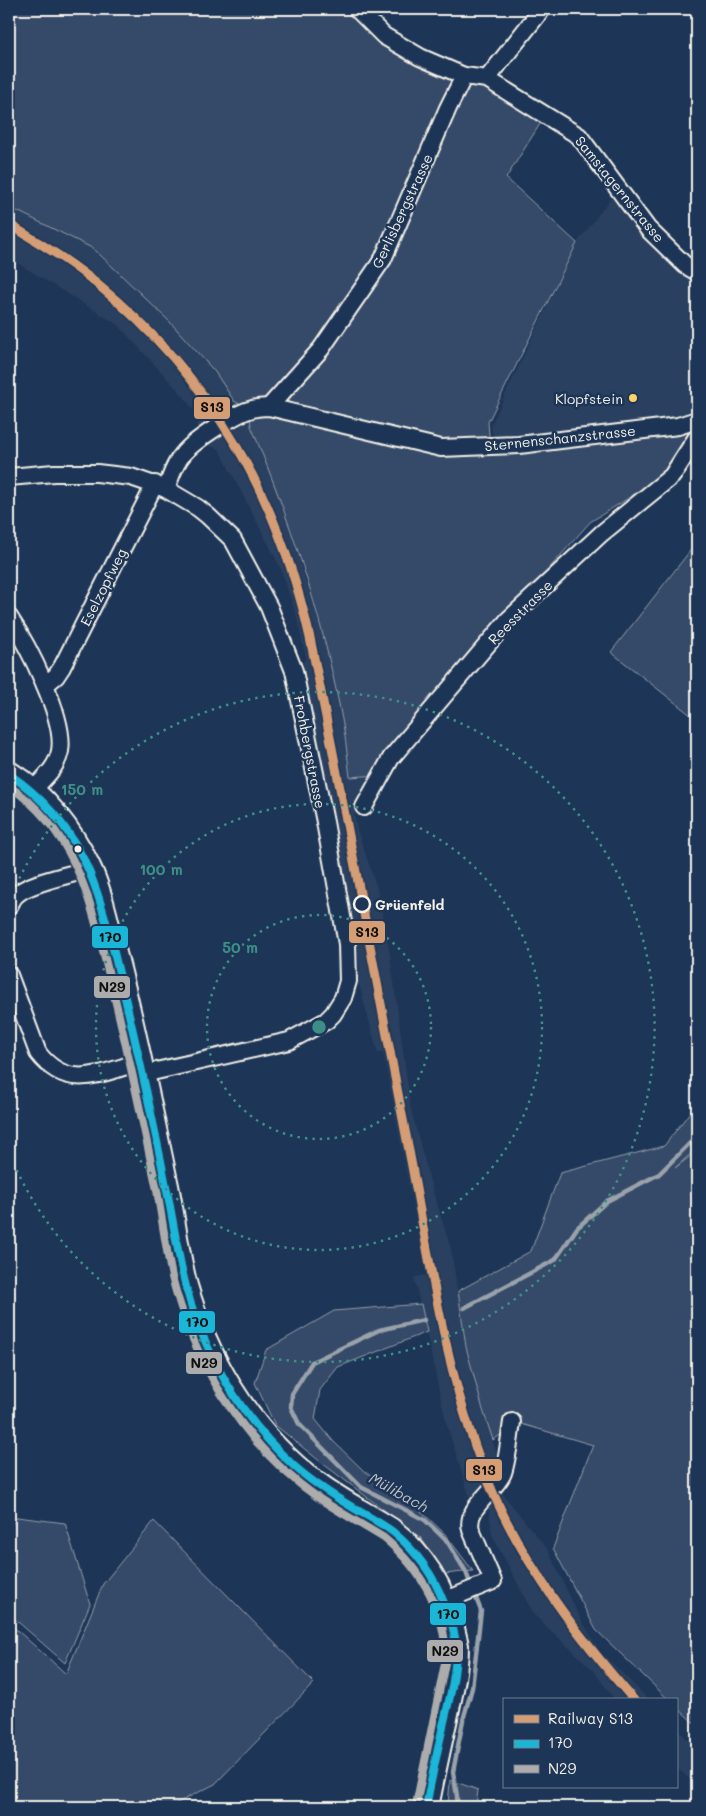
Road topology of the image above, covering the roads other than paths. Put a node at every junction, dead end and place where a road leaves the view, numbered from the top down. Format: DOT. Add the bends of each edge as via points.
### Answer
graph roads {
  1 [pos="357,9"];
  2 [pos="542,9"];
  3 [pos="464,76"];
  4 [pos="488,79"];
  5 [pos="697,272"];
  6 [pos="269,407"];
  7 [pos="697,420"];
  8 [pos="697,436"];
  9 [pos="201,438"];
  10 [pos="9,477"];
  11 [pos="160,487"];
  12 [pos="9,617"];
  13 [pos="46,685"];
  14 [pos="9,774"];
  15 [pos="32,791"];
  16 [pos="364,807"];
  17 [pos="89,869"];
  18 [pos="9,906"];
  19 [pos="9,975"];
  20 [pos="141,1068"];
  21 [pos="512,1422"];
  22 [pos="444,1601"];
  23 [pos="426,1807"];
  1 -- 3 [label="street" via="384,36 420,58"];
  2 -- 4 [label="street"];
  3 -- 4 [label="street"];
  3 -- 6 [label="street, Gerlisbergstrasse" via="383,259 321,349"];
  4 -- 5 [label="street, Samstagernstrasse" via="579,136 648,229 685,265"];
  6 -- 7 [label="street, Sternenschanzstrasse" via="441,448 519,445 678,426"];
  6 -- 9 [label="street, Sternenschanzstrasse" via="246,411"];
  8 -- 16 [label="street, Reesstrasse" via="672,476 602,533 509,619 391,758"];
  9 -- 11 [label="street, Eselzopfweg" via="189,447"];
  10 -- 11 [label="street, Frohbergstrasse" via="97,473 132,476"];
  11 -- 13 [label="street, Eselzopfweg" via="62,667"];
  11 -- 20 [label="street, Frohbergstrasse" via="208,516 233,540 280,632 294,671 324,822 346,944 348,981 333,1014 317,1027 289,1041 222,1056"];
  12 -- 13 [label="street"];
  13 -- 15 [label="street" via="60,733 60,751 51,771"];
  14 -- 15 [label="main road"];
  15 -- 17 [label="main road" via="56,816"];
  17 -- 18 [label="street" via="31,885 15,895"];
  17 -- 20 [label="main road" via="122,983"];
  19 -- 20 [label="street, Frohbergstrasse" via="38,1053 56,1071 68,1076 82,1076"];
  20 -- 22 [label="main road" via="185,1286 198,1327 230,1388 267,1438 302,1472 390,1530 410,1548 421,1560"];
  21 -- 22 [label="street" via="503,1475 473,1513 470,1522 493,1581"];
  22 -- 23 [label="main road" via="456,1644 455,1656 452,1685"];
}
